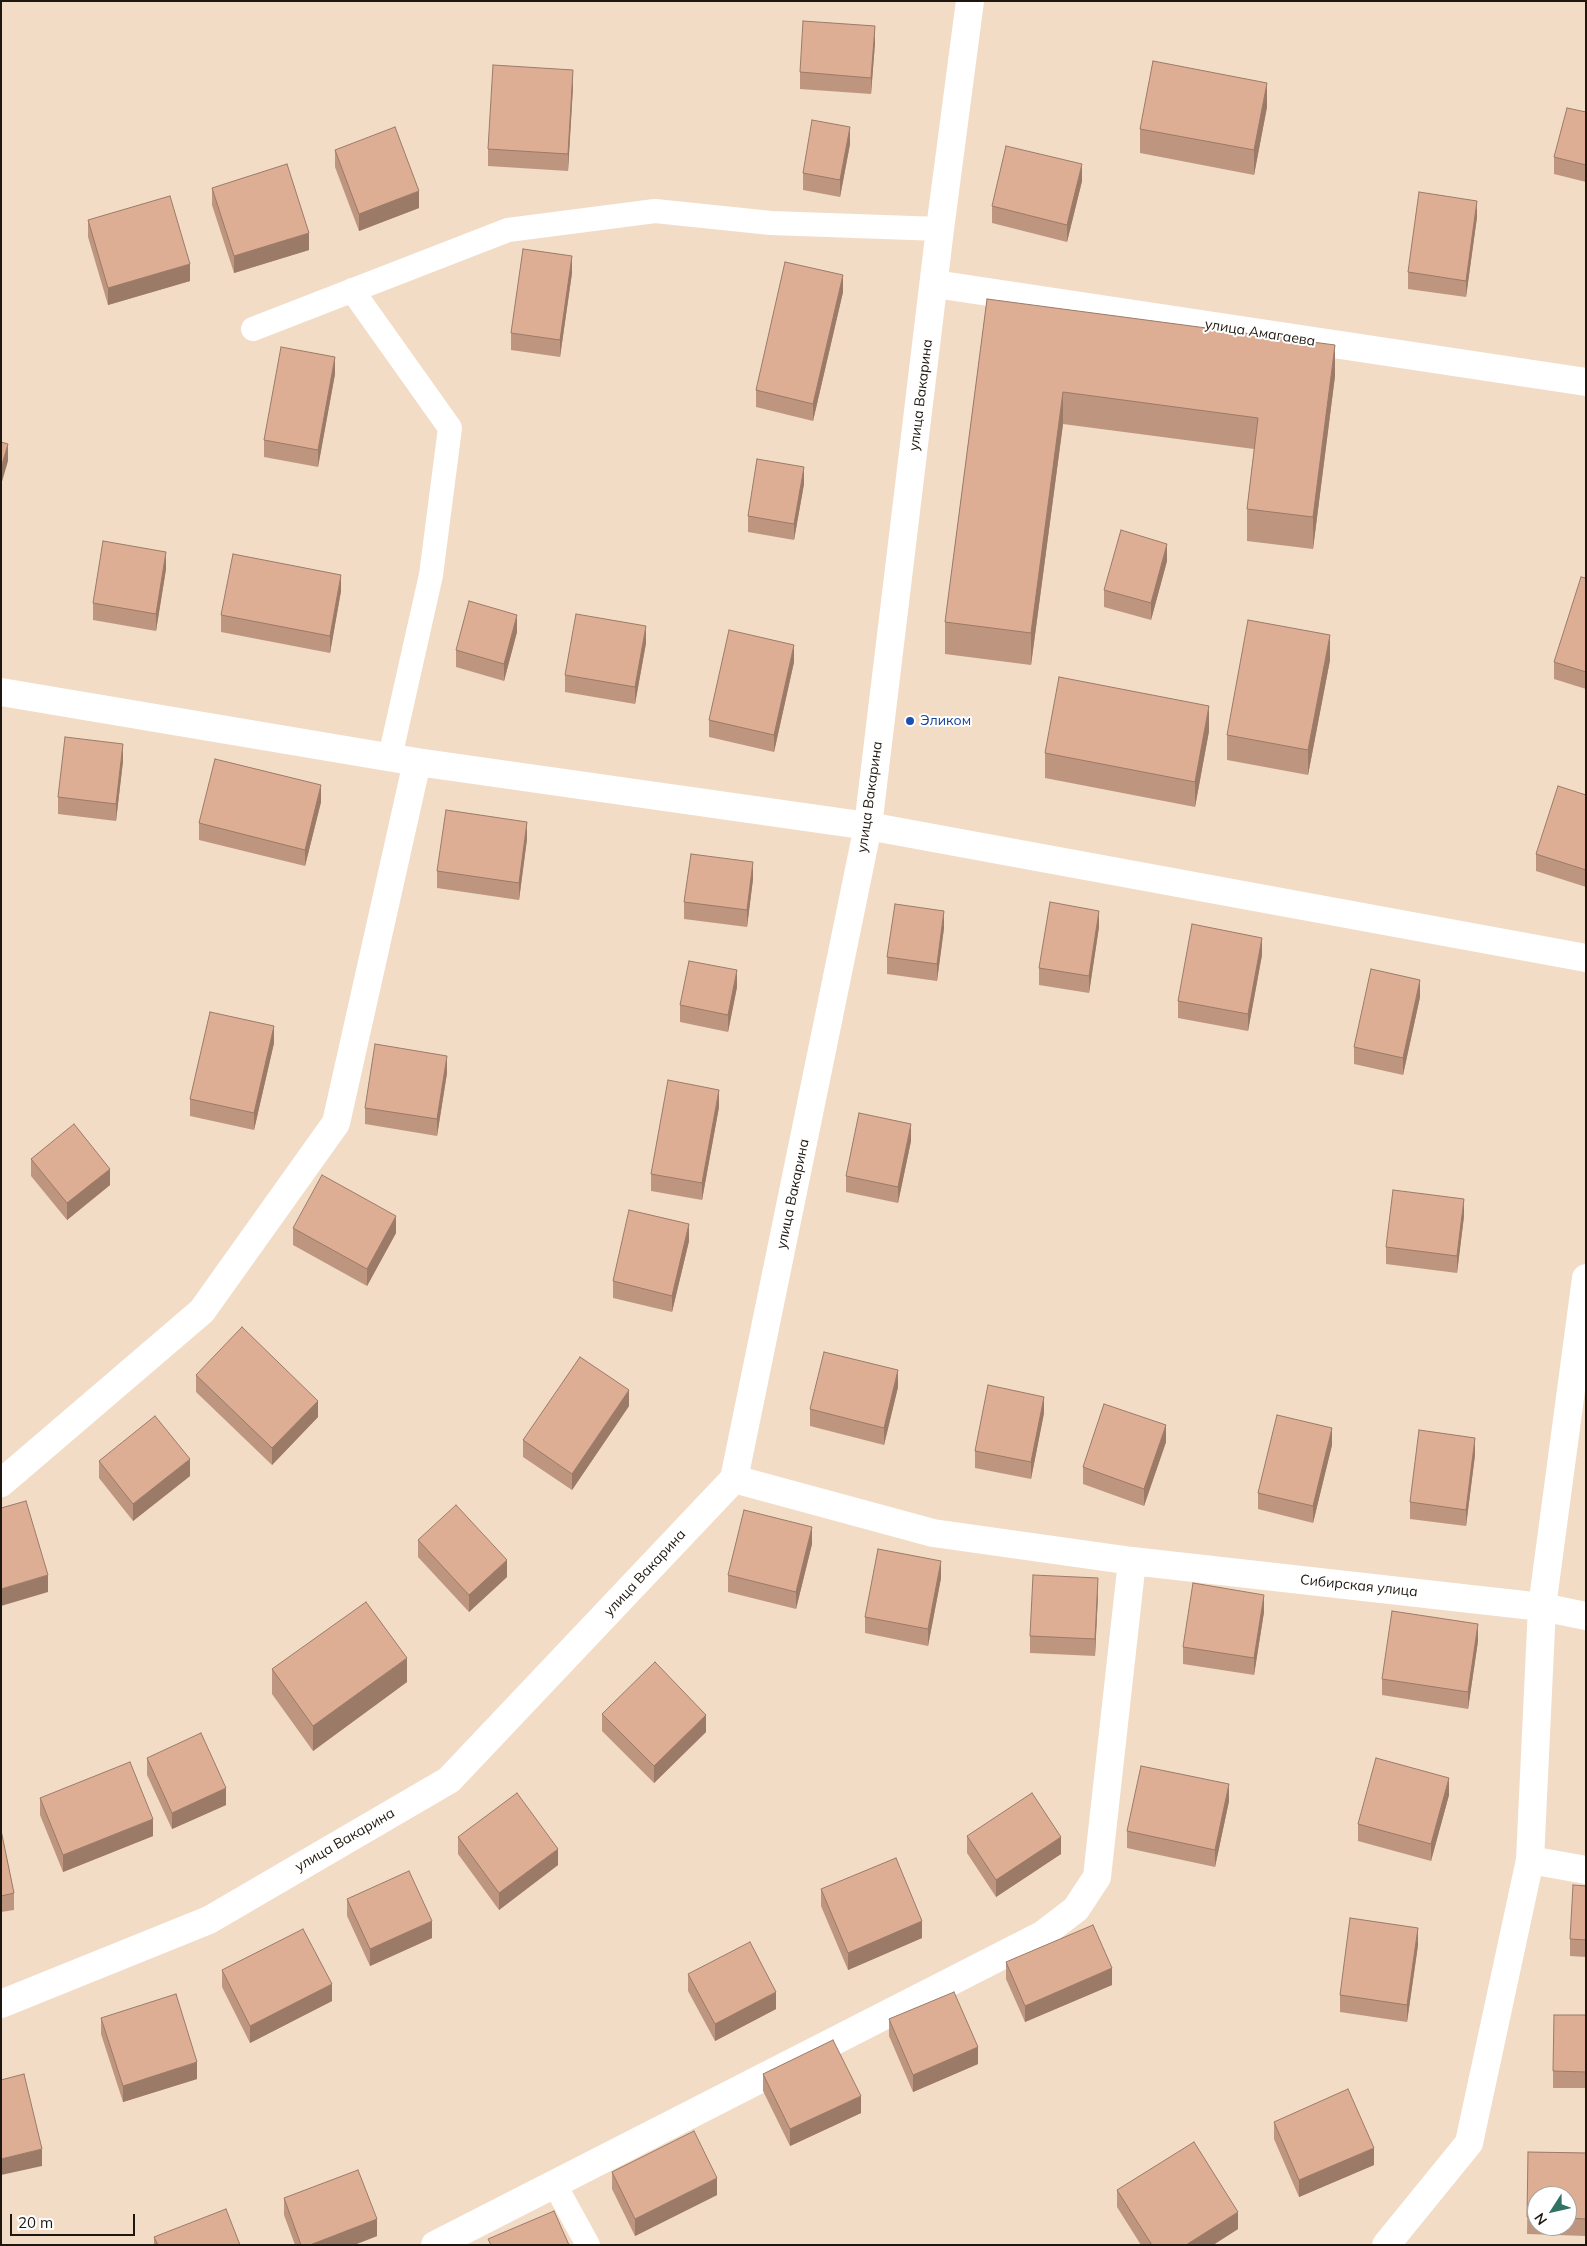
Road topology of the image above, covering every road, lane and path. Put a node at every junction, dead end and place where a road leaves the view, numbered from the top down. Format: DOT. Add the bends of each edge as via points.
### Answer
graph roads {
  1 [pos="970,1"];
  2 [pos="940,229"];
  3 [pos="935,284"];
  4 [pos="352,290"];
  5 [pos="253,329"];
  6 [pos="1586,382"];
  7 [pos="1,692"];
  8 [pos="390,757"];
  9 [pos="417,762"];
  10 [pos="868,826"];
  11 [pos="1586,958"];
  12 [pos="1586,1278"];
  13 [pos="734,1479"];
  14 [pos="1,1482"];
  15 [pos="1132,1561"];
  16 [pos="1542,1607"];
  17 [pos="1586,1616"];
  18 [pos="1530,1860"];
  19 [pos="1586,1870"];
  20 [pos="1,2004"];
  21 [pos="555,2184"];
  22 [pos="434,2245"];
  23 [pos="588,2245"];
  24 [pos="1386,2245"];
  1 -- 2 [label="street, улица Вакарина"];
  2 -- 3 [label="street, улица Вакарина"];
  2 -- 4 [label="lane" via="771,223 656,211 508,230"];
  3 -- 6 [label="street, улица Амагаева"];
  3 -- 10 [label="street, улица Вакарина"];
  4 -- 5 [label="lane"];
  4 -- 8 [label="lane" via="450,428 431,574"];
  7 -- 8 [label="street"];
  8 -- 9 [label="street"];
  9 -- 10 [label="street"];
  9 -- 14 [label="street" via="336,1123 202,1311"];
  10 -- 11 [label="street"];
  10 -- 13 [label="street, улица Вакарина"];
  12 -- 16 [label="street"];
  13 -- 15 [label="street, Сибирская улица" via="934,1532"];
  13 -- 20 [label="street, улица Вакарина" via="449,1780 209,1920"];
  15 -- 16 [label="street, Сибирская улица"];
  15 -- 21 [label="street" via="1096,1877 1076,1909 1042,1935"];
  16 -- 17 [label="street, Сибирская улица"];
  16 -- 18 [label="street"];
  18 -- 19 [label="street"];
  18 -- 24 [label="street" via="1469,2142"];
  21 -- 22 [label="street"];
  21 -- 23 [label="lane"];
}
